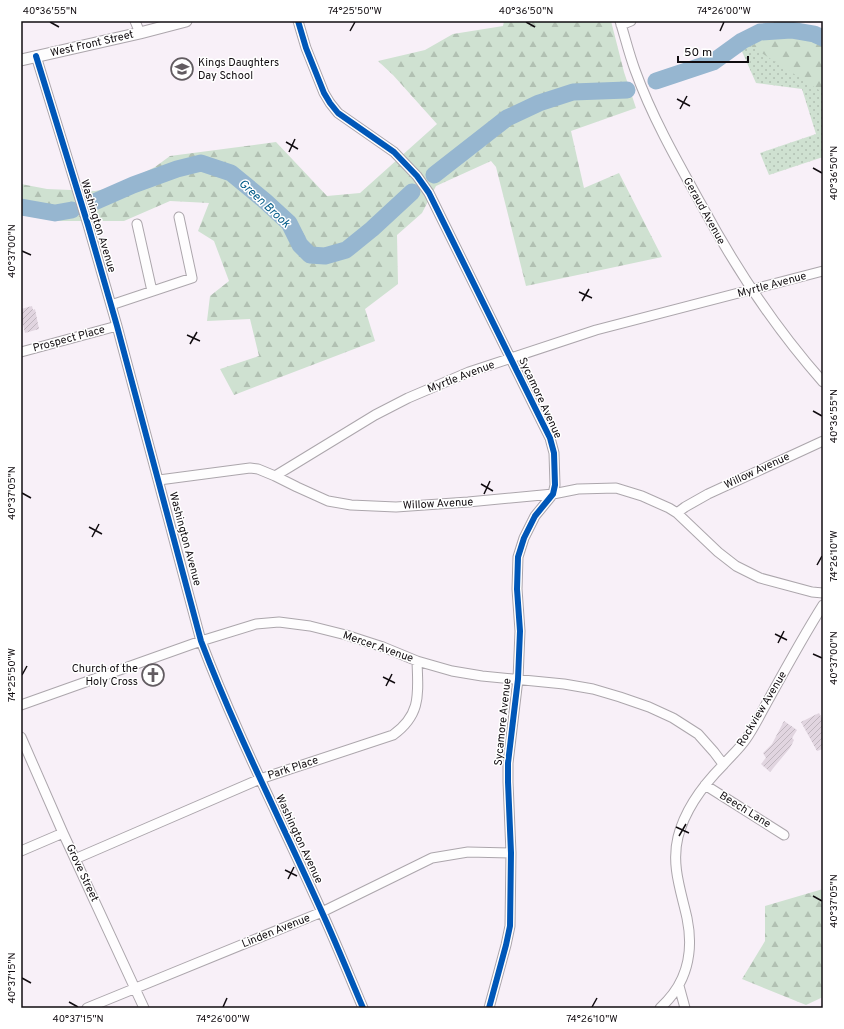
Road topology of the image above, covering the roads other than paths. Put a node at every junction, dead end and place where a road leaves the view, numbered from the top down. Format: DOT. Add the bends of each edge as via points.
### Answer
graph roads {
  1 [pos="135,21"];
  2 [pos="186,21"];
  3 [pos="298,21"];
  4 [pos="631,21"];
  5 [pos="620,23"];
  6 [pos="140,33"];
  7 [pos="36,56"];
  8 [pos="21,60"];
  9 [pos="179,217"];
  10 [pos="137,224"];
  11 [pos="823,271"];
  12 [pos="753,290"];
  13 [pos="152,291"];
  14 [pos="111,305"];
  15 [pos="117,326"];
  16 [pos="21,352"];
  17 [pos="511,359"];
  18 [pos="823,382"];
  19 [pos="823,441"];
  20 [pos="275,476"];
  21 [pos="159,480"];
  22 [pos="552,494"];
  23 [pos="677,513"];
  24 [pos="823,593"];
  25 [pos="823,605"];
  26 [pos="201,641"];
  27 [pos="417,661"];
  28 [pos="518,679"];
  29 [pos="21,705"];
  30 [pos="21,737"];
  31 [pos="723,764"];
  32 [pos="260,779"];
  33 [pos="705,785"];
  34 [pos="63,833"];
  35 [pos="784,835"];
  36 [pos="21,851"];
  37 [pos="511,853"];
  38 [pos="75,859"];
  39 [pos="322,912"];
  40 [pos="679,986"];
  41 [pos="135,987"];
  42 [pos="87,1008"];
  43 [pos="144,1008"];
  44 [pos="363,1008"];
  45 [pos="489,1008"];
  46 [pos="660,1008"];
  47 [pos="685,1008"];
  1 -- 6 [label="street"];
  2 -- 6 [label="street, West Front Street"];
  3 -- 17 [label="street, Sycamore Avenue" via="308,54 330,103 338,113 394,152 429,193"];
  4 -- 5 [label="street"];
  5 -- 12 [label="street, Geraud Avenue" via="635,71 685,177 724,247"];
  6 -- 7 [label="street, West Front Street"];
  7 -- 8 [label="street, West Front Street"];
  7 -- 14 [label="street, Washington Avenue"];
  9 -- 13 [label="street" via="192,278"];
  10 -- 13 [label="street"];
  11 -- 12 [label="street, Myrtle Avenue"];
  12 -- 17 [label="street, Myrtle Avenue" via="596,330"];
  12 -- 18 [label="street, Geraud Avenue"];
  13 -- 14 [label="street"];
  14 -- 15 [label="street, Washington Avenue"];
  15 -- 16 [label="street, Prospect Place"];
  15 -- 21 [label="street, Washington Avenue"];
  17 -- 20 [label="street, Myrtle Avenue" via="469,372 408,398"];
  17 -- 22 [label="street, Sycamore Avenue" via="550,438 554,453 555,485"];
  19 -- 23 [label="street, Willow Avenue" via="708,494"];
  20 -- 21 [label="street" via="250,468"];
  20 -- 22 [label="street, Willow Avenue" via="328,501 351,505 396,506"];
  21 -- 26 [label="street, Washington Avenue"];
  22 -- 23 [label="street, Willow Avenue" via="578,489 616,488 642,496"];
  22 -- 28 [label="street, Sycamore Avenue" via="535,516 518,557"];
  23 -- 24 [label="street" via="736,566 760,578"];
  25 -- 31 [label="street, Rockview Avenue" via="746,740"];
  26 -- 27 [label="street, Mercer Avenue" via="256,624 279,622 346,635"];
  26 -- 29 [label="street, Mercer Avenue"];
  26 -- 32 [label="street, Washington Avenue"];
  27 -- 28 [label="street, Mercer Avenue" via="452,671"];
  27 -- 32 [label="street, Park Place" via="418,700 413,714 400,730 392,735"];
  28 -- 31 [label="street, Mercer Avenue" via="593,689 649,707 698,734"];
  28 -- 37 [label="street, Sycamore Avenue" via="508,763"];
  30 -- 34 [label="street, Grove Street"];
  31 -- 33 [label="street, Rockview Avenue"];
  32 -- 38 [label="street, Park Place"];
  32 -- 39 [label="street, Washington Avenue"];
  33 -- 35 [label="street, Beech Lane"];
  33 -- 40 [label="street, Rockview Avenue" via="683,823 675,858 690,945 687,970"];
  34 -- 36 [label="street"];
  34 -- 38 [label="street, Grove Street"];
  37 -- 39 [label="street, Linden Avenue" via="468,852 432,858"];
  37 -- 45 [label="street, Sycamore Avenue" via="510,926"];
  38 -- 41 [label="street, Grove Street"];
  39 -- 41 [label="street, Linden Avenue"];
  39 -- 44 [label="street, Washington Avenue"];
  40 -- 46 [label="street, Rockview Avenue"];
  40 -- 47 [label="street"];
  41 -- 42 [label="street, Linden Avenue"];
  41 -- 43 [label="street, Grove Street"];
}
